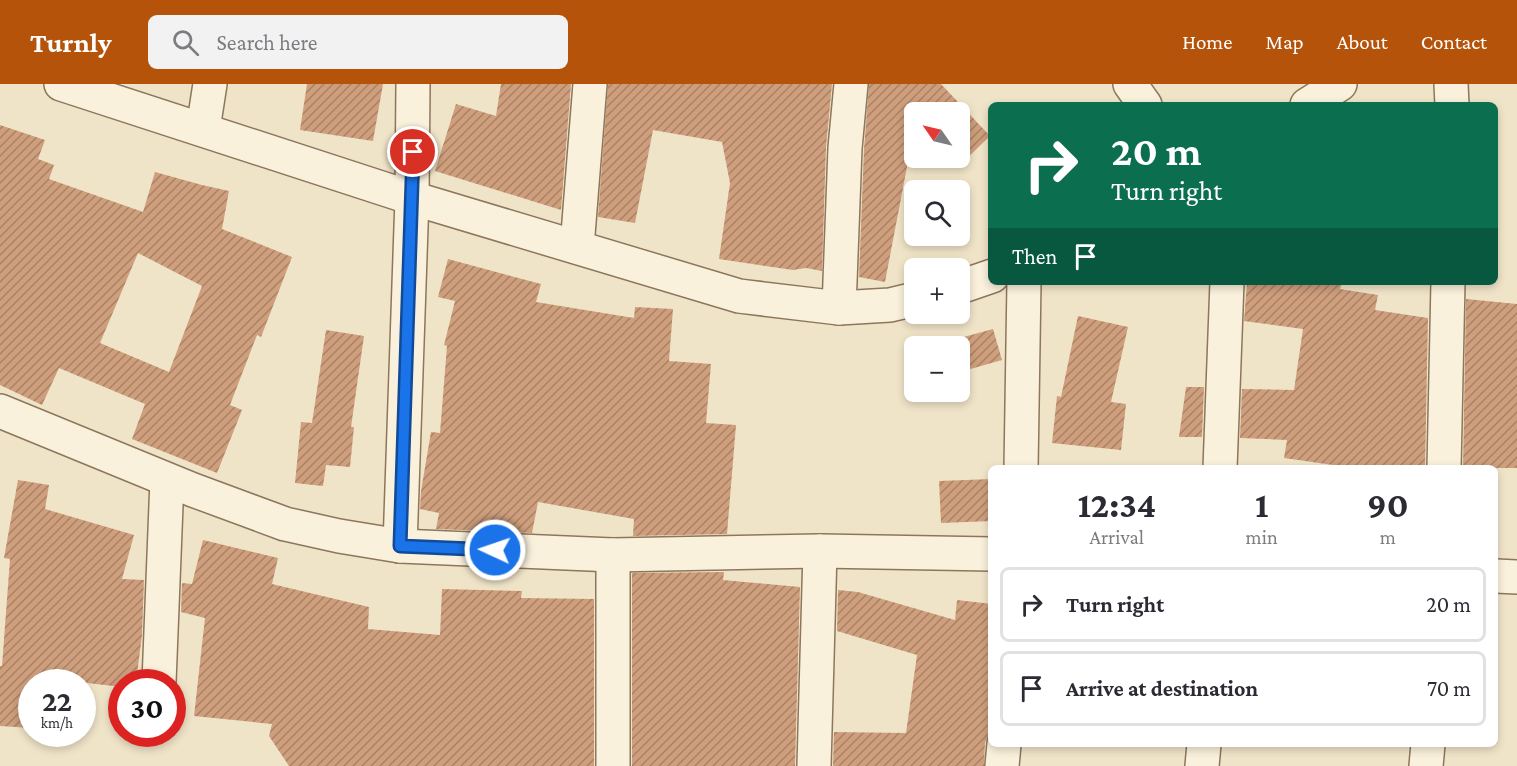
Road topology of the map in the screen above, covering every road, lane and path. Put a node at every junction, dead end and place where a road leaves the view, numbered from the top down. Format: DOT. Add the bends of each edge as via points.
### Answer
graph roads {
  1 [pos="61,84"];
  2 [pos="210,84"];
  3 [pos="413,84"];
  4 [pos="591,84"];
  5 [pos="851,84"];
  6 [pos="1130,84"];
  7 [pos="1340,84"];
  8 [pos="1451,84"];
  9 [pos="1143,102"];
  10 [pos="1312,102"];
  11 [pos="1452,102"];
  12 [pos="203,129"];
  13 [pos="412,198"];
  14 [pos="577,247"];
  15 [pos="988,277"];
  16 [pos="970,284"];
  17 [pos="1024,285"];
  18 [pos="1227,285"];
  19 [pos="1448,285"];
  20 [pos="904,302"];
  21 [pos="839,308"];
  22 [pos="0,411"];
  23 [pos="1021,465"];
  24 [pos="1220,465"];
  25 [pos="1444,465"];
  26 [pos="167,480"];
  27 [pos="400,546"];
  28 [pos="819,551"];
  29 [pos="988,554"];
  30 [pos="613,555"];
  31 [pos="1498,576"];
  32 [pos="1517,578"];
  33 [pos="160,669"];
  34 [pos="1004,747"];
  35 [pos="1204,747"];
  36 [pos="1428,747"];
  37 [pos="613,766"];
  38 [pos="814,766"];
  39 [pos="1002,766"];
  40 [pos="1202,766"];
  41 [pos="1426,766"];
  1 -- 12 [label="street"];
  2 -- 12 [label="street"];
  3 -- 13 [label="street"];
  4 -- 14 [label="street"];
  5 -- 21 [label="street" via="844,148"];
  6 -- 9 [label="street"];
  7 -- 10 [label="street"];
  8 -- 11 [label="street"];
  12 -- 13 [label="street"];
  13 -- 14 [label="street"];
  13 -- 27 [label="street"];
  14 -- 21 [label="street" via="739,296"];
  15 -- 16 [label="street"];
  17 -- 23 [label="street"];
  18 -- 24 [label="street"];
  19 -- 25 [label="street"];
  20 -- 21 [label="street"];
  22 -- 26 [label="street"];
  26 -- 27 [label="street" via="285,524"];
  26 -- 33 [label="street"];
  27 -- 30 [label="street"];
  28 -- 29 [label="street"];
  28 -- 30 [label="street"];
  28 -- 38 [label="street"];
  30 -- 37 [label="street"];
  31 -- 32 [label="street"];
  34 -- 39 [label="street"];
  35 -- 40 [label="street"];
  36 -- 41 [label="street"];
}
